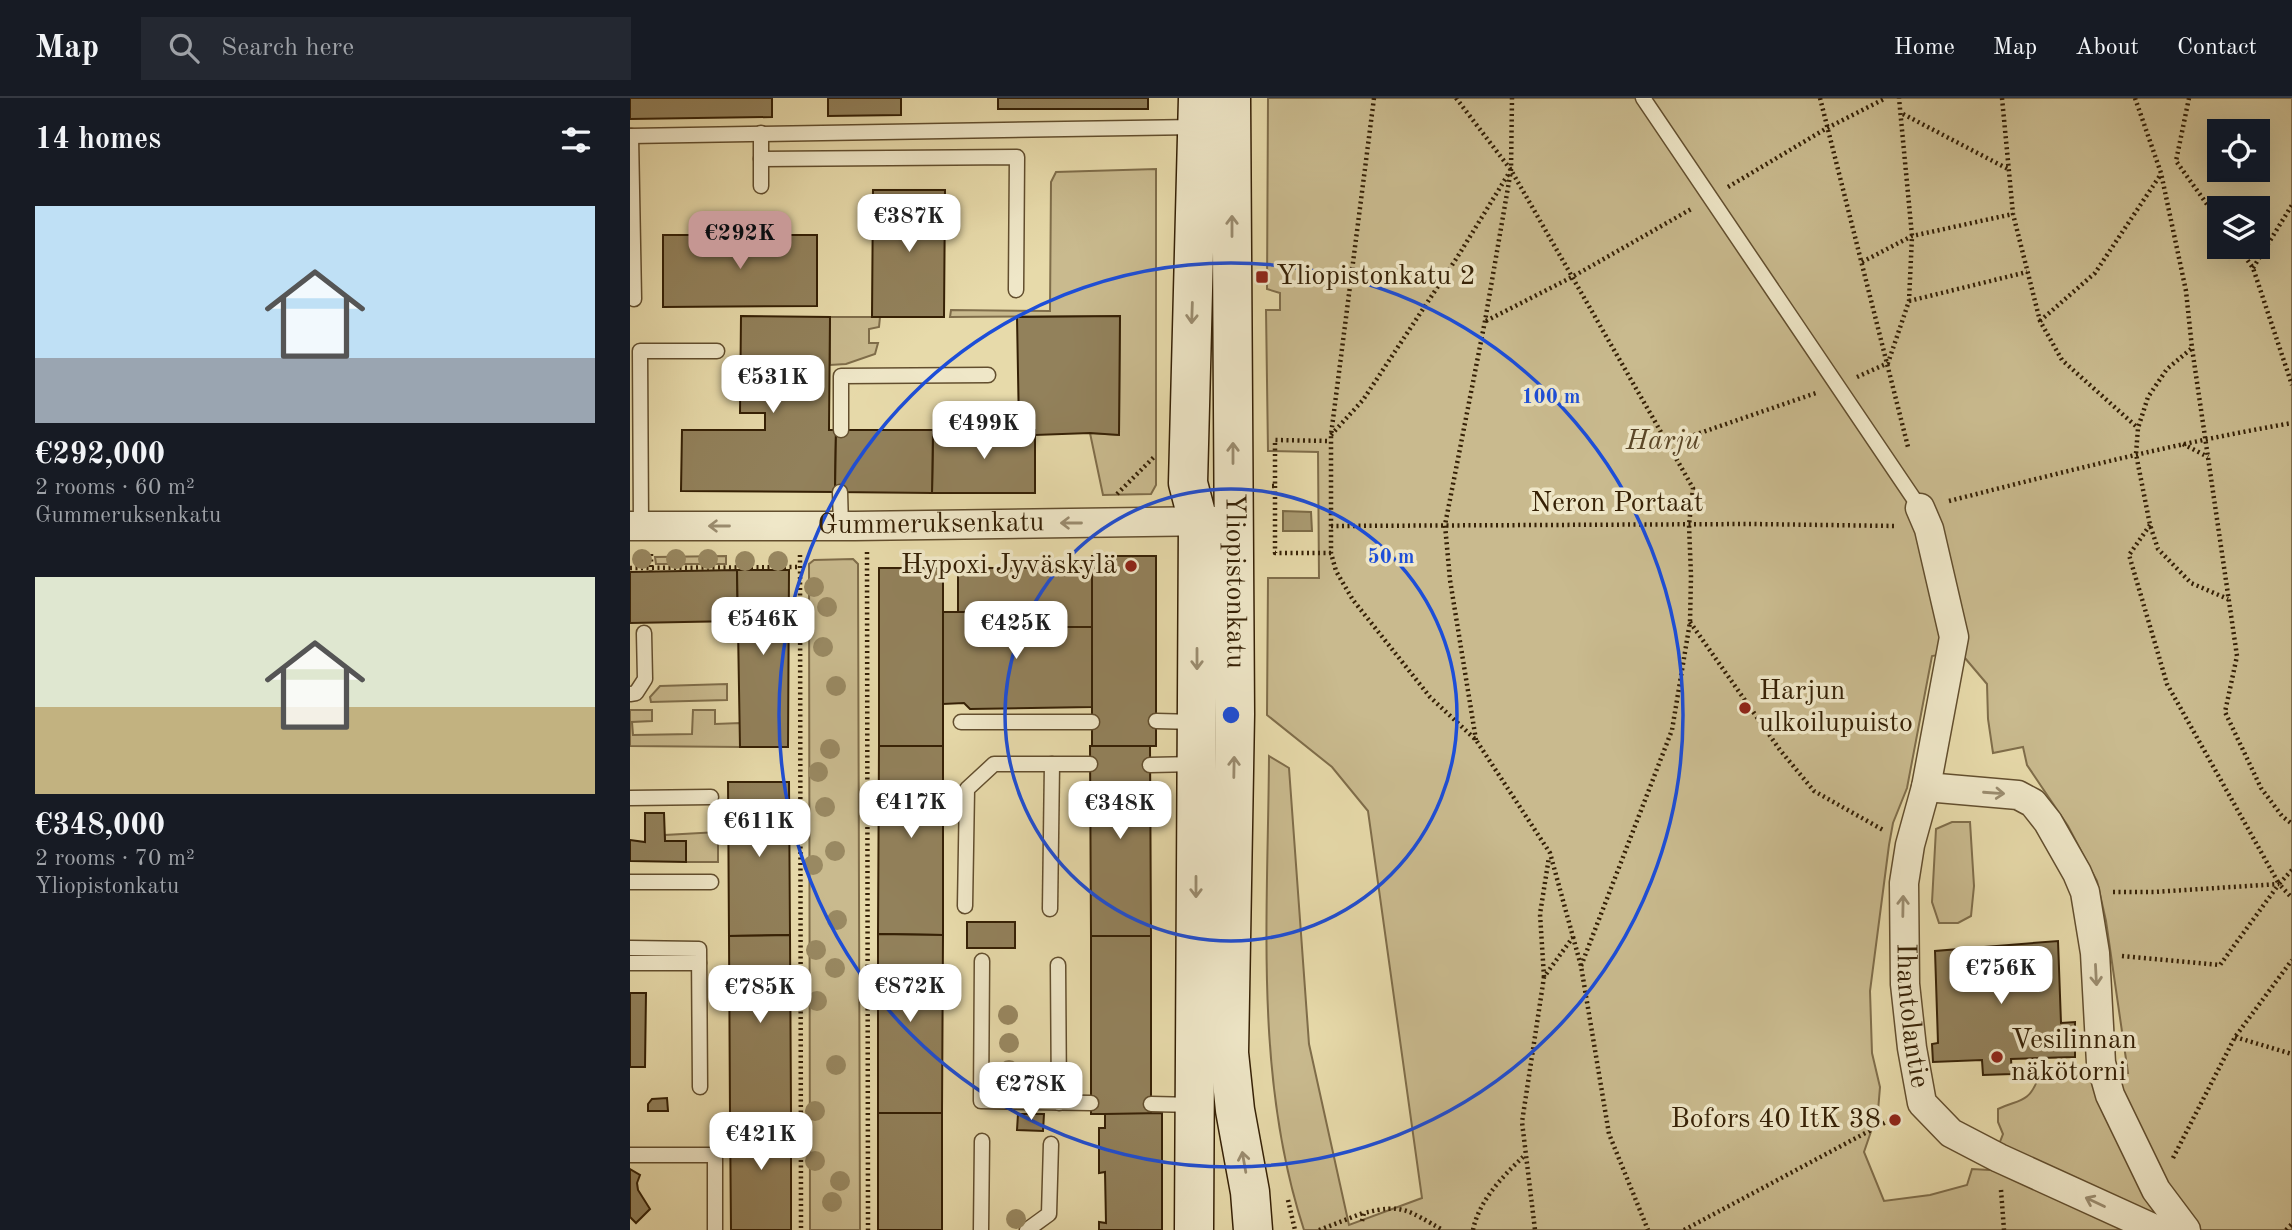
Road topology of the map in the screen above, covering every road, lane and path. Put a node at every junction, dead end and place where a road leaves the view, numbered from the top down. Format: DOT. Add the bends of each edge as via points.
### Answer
graph roads {
  1 [pos="1231,98"];
  2 [pos="1374,98"];
  3 [pos="1455,98"];
  4 [pos="1512,98"];
  5 [pos="1643,98"];
  6 [pos="1820,98"];
  7 [pos="1886,98"];
  8 [pos="1899,98"];
  9 [pos="2002,98"];
  10 [pos="2135,98"];
  11 [pos="2189,98"];
  12 [pos="1198,113"];
  13 [pos="1902,113"];
  14 [pos="1827,128"];
  15 [pos="761,134"];
  16 [pos="631,136"];
  17 [pos="761,159"];
  18 [pos="2008,169"];
  19 [pos="1510,170"];
  20 [pos="2161,173"];
  21 [pos="761,186"];
  22 [pos="1710,198"];
  23 [pos="2207,204"];
  24 [pos="2292,205"];
  25 [pos="2013,214"];
  26 [pos="1912,236"];
  27 [pos="2247,259"];
  28 [pos="1861,262"];
  29 [pos="2253,268"];
  30 [pos="2027,272"];
  31 [pos="1572,277"];
  32 [pos="1016,290"];
  33 [pos="634,299"];
  34 [pos="1909,301"];
  35 [pos="1485,321"];
  36 [pos="2040,321"];
  37 [pos="2192,348"];
  38 [pos="717,351"];
  39 [pos="1888,363"];
  40 [pos="988,375"];
  41 [pos="2292,385"];
  42 [pos="1837,386"];
  43 [pos="2292,422"];
  44 [pos="2138,428"];
  45 [pos="841,430"];
  46 [pos="1330,438"];
  47 [pos="2206,438"];
  48 [pos="2182,443"];
  49 [pos="1668,444"];
  50 [pos="1163,448"];
  51 [pos="2136,454"];
  52 [pos="1910,456"];
  53 [pos="2208,457"];
  54 [pos="1266,486"];
  55 [pos="1275,486"];
  56 [pos="840,492"];
  57 [pos="1113,497"];
  58 [pos="1923,512"];
  59 [pos="1215,521"];
  60 [pos="1445,525"];
  61 [pos="1689,525"];
  62 [pos="2150,525"];
  63 [pos="636,526"];
  64 [pos="841,526"];
  65 [pos="1331,526"];
  66 [pos="867,551"];
  67 [pos="800,552"];
  68 [pos="1331,553"];
  69 [pos="651,556"];
  70 [pos="731,559"];
  71 [pos="760,559"];
  72 [pos="800,567"];
  73 [pos="630,568"];
  74 [pos="732,568"];
  75 [pos="762,569"];
  76 [pos="651,570"];
  77 [pos="2228,599"];
  78 [pos="1690,622"];
  79 [pos="644,633"];
  80 [pos="630,694"];
  81 [pos="1156,721"];
  82 [pos="961,722"];
  83 [pos="1092,722"];
  84 [pos="1197,722"];
  85 [pos="1476,740"];
  86 [pos="1052,764"];
  87 [pos="1090,764"];
  88 [pos="1196,764"];
  89 [pos="1150,765"];
  90 [pos="1926,788"];
  91 [pos="711,797"];
  92 [pos="630,798"];
  93 [pos="2292,824"];
  94 [pos="1910,845"];
  95 [pos="1550,853"];
  96 [pos="2292,870"];
  97 [pos="711,881"];
  98 [pos="630,882"];
  99 [pos="2279,884"];
  100 [pos="2085,892"];
  101 [pos="2292,898"];
  102 [pos="965,906"];
  103 [pos="1050,909"];
  104 [pos="1573,937"];
  105 [pos="630,948"];
  106 [pos="2095,953"];
  107 [pos="2292,960"];
  108 [pos="982,961"];
  109 [pos="630,963"];
  110 [pos="699,963"];
  111 [pos="1058,965"];
  112 [pos="1581,966"];
  113 [pos="1544,977"];
  114 [pos="2235,1037"];
  115 [pos="2292,1054"];
  116 [pos="700,1087"];
  117 [pos="1059,1103"];
  118 [pos="1091,1103"];
  119 [pos="1922,1103"];
  120 [pos="1151,1104"];
  121 [pos="1196,1105"];
  122 [pos="982,1141"];
  123 [pos="1051,1144"];
  124 [pos="630,1154"];
  125 [pos="1526,1154"];
  126 [pos="2156,1190"];
  127 [pos="1364,1213"];
  128 [pos="1362,1221"];
  129 [pos="2292,1224"];
  130 [pos="715,1230"];
  131 [pos="801,1230"];
  132 [pos="869,1230"];
  133 [pos="981,1230"];
  134 [pos="1027,1230"];
  135 [pos="1194,1230"];
  136 [pos="1253,1230"];
  137 [pos="1319,1230"];
  138 [pos="1443,1230"];
  139 [pos="1473,1230"];
  140 [pos="1535,1230"];
  141 [pos="1648,1230"];
  142 [pos="1684,1230"];
  143 [pos="2157,1230"];
  144 [pos="2186,1230"];
  145 [pos="2286,1230"];
  59 -- 1 [label="main road, Yliopistonkatu, one-way"];
  2 -- 46 [label="path"];
  3 -- 19 [label="path"];
  4 -- 19 [label="path"];
  5 -- 22 [label="lane"];
  6 -- 14 [label="path"];
  7 -- 14 [label="path"];
  8 -- 13 [label="path"];
  9 -- 18 [label="path"];
  10 -- 20 [label="path"];
  11 -- 23 [label="path" via="2176,161"];
  12 -- 15 [label="lane"];
  12 -- 59 [label="main road, Yliopistonkatu, one-way" via="1188,483"];
  13 -- 18 [label="path"];
  13 -- 26 [label="path"];
  14 -- 22 [label="path"];
  14 -- 28 [label="path"];
  15 -- 16 [label="lane"];
  15 -- 17 [label="lane"];
  16 -- 33 [label="lane"];
  17 -- 21 [label="lane"];
  17 -- 32 [label="lane" via="1017,157"];
  18 -- 25 [label="path"];
  19 -- 31 [label="path"];
  19 -- 35 [label="path"];
  19 -- 46 [label="path" via="1363,400"];
  20 -- 36 [label="path" via="2095,273"];
  20 -- 37 [label="path" via="2186,291"];
  22 -- 31 [label="path"];
  22 -- 42 [label="lane"];
  24 -- 29 [label="path"];
  25 -- 26 [label="path"];
  25 -- 30 [label="path"];
  26 -- 28 [label="path"];
  26 -- 34 [label="path"];
  27 -- 29 [label="path"];
  28 -- 39 [label="path"];
  29 -- 41 [label="path"];
  30 -- 34 [label="path"];
  30 -- 36 [label="path"];
  31 -- 35 [label="path"];
  31 -- 49 [label="path"];
  34 -- 39 [label="path"];
  35 -- 60 [label="path"];
  36 -- 44 [label="path" via="2062,360"];
  37 -- 44 [label="path" via="2167,369 2148,397"];
  37 -- 47 [label="path"];
  38 -- 63 [label="lane" via="640,351"];
  39 -- 42 [label="path"];
  39 -- 52 [label="path"];
  40 -- 45 [label="lane" via="841,376"];
  42 -- 49 [label="path"];
  42 -- 58 [label="lane"];
  43 -- 47 [label="path, Neron Portaat"];
  44 -- 51 [label="path"];
  46 -- 55 [label="path" via="1275,440"];
  46 -- 65 [label="path"];
  47 -- 48 [label="path, Neron Portaat"];
  47 -- 53 [label="path"];
  48 -- 51 [label="path, Neron Portaat"];
  48 -- 53 [label="path"];
  49 -- 61 [label="path" via="1693,488"];
  50 -- 57 [label="path"];
  51 -- 58 [label="path, Neron Portaat"];
  51 -- 62 [label="path"];
  53 -- 77 [label="path"];
  54 -- 55 [label="path"];
  55 -- 68 [label="path" via="1275,553"];
  56 -- 64 [label="lane"];
  58 -- 61 [label="path, Neron Portaat"];
  58 -- 90 [label="street, Ihantolantie" via="1954,638"];
  59 -- 64 [label="street, Gummeruksenkatu, one-way"];
  59 -- 84 [label="main road, Yliopistonkatu, one-way"];
  136 -- 59 [label="main road, Yliopistonkatu, one-way" via="1229,1053 1235,714"];
  60 -- 61 [label="path, Neron Portaat"];
  60 -- 65 [label="path, Neron Portaat"];
  60 -- 85 [label="path"];
  61 -- 78 [label="path"];
  62 -- 77 [label="path" via="2158,549 2191,583"];
  62 -- 99 [label="path" via="2129,555 2167,684"];
  64 -- 63 [label="street, Gummeruksenkatu, one-way"];
  65 -- 68 [label="path"];
  66 -- 132 [label="path"];
  67 -- 72 [label="path"];
  68 -- 85 [label="path" via="1353,600 1430,697"];
  69 -- 76 [label="path"];
  70 -- 74 [label="path"];
  71 -- 75 [label="path"];
  72 -- 75 [label="path"];
  72 -- 131 [label="path"];
  73 -- 76 [label="path"];
  74 -- 75 [label="path"];
  74 -- 76 [label="path"];
  77 -- 93 [label="path" via="2237,656 2225,712 2261,788"];
  78 -- 94 [label="path" via="1814,791"];
  78 -- 112 [label="path" via="1672,730"];
  79 -- 80 [label="lane" via="645,679 636,693"];
  81 -- 84 [label="lane"];
  82 -- 83 [label="lane"];
  84 -- 88 [label="main road, Yliopistonkatu"];
  85 -- 95 [label="path"];
  86 -- 87 [label="lane"];
  86 -- 102 [label="lane" via="994,764 967,789"];
  86 -- 103 [label="lane"];
  88 -- 89 [label="lane"];
  88 -- 121 [label="main road, Yliopistonkatu, one-way"];
  90 -- 94 [label="street, Ihantolantie"];
  90 -- 100 [label="street, one-way" via="2018,794 2033,803"];
  91 -- 92 [label="lane"];
  119 -- 94 [label="street, Ihantolantie, one-way" via="1905,984 1904,883"];
  95 -- 104 [label="path"];
  95 -- 113 [label="path" via="1540,914"];
  96 -- 99 [label="path"];
  97 -- 98 [label="lane"];
  99 -- 100 [label="path"];
  99 -- 101 [label="path"];
  99 -- 106 [label="path" via="2220,965"];
  100 -- 106 [label="street"];
  104 -- 112 [label="path"];
  104 -- 113 [label="path"];
  105 -- 110 [label="lane" via="699,949"];
  106 -- 126 [label="street, one-way" via="2101,1063 2110,1095"];
  107 -- 114 [label="path"];
  108 -- 117 [label="lane" via="981,1101"];
  109 -- 110 [label="lane"];
  110 -- 116 [label="lane"];
  111 -- 117 [label="lane"];
  112 -- 141 [label="path" via="1609,1134"];
  113 -- 125 [label="path" via="1522,1122"];
  114 -- 115 [label="path"];
  114 -- 126 [label="path"];
  117 -- 118 [label="lane"];
  119 -- 142 [label="path"];
  143 -- 119 [label="street, Ihantolantie, one-way" via="1999,1158 1951,1132"];
  120 -- 121 [label="lane"];
  121 -- 135 [label="main road, Yliopistonkatu"];
  122 -- 133 [label="lane"];
  123 -- 134 [label="lane" via="1049,1214"];
  124 -- 130 [label="lane" via="715,1154"];
  125 -- 139 [label="path" via="1500,1179"];
  125 -- 140 [label="path"];
  126 -- 144 [label="street"];
  127 -- 128 [label="path"];
  127 -- 137 [label="path"];
  127 -- 138 [label="path" via="1399,1207"];
  129 -- 145 [label="path"];
}
